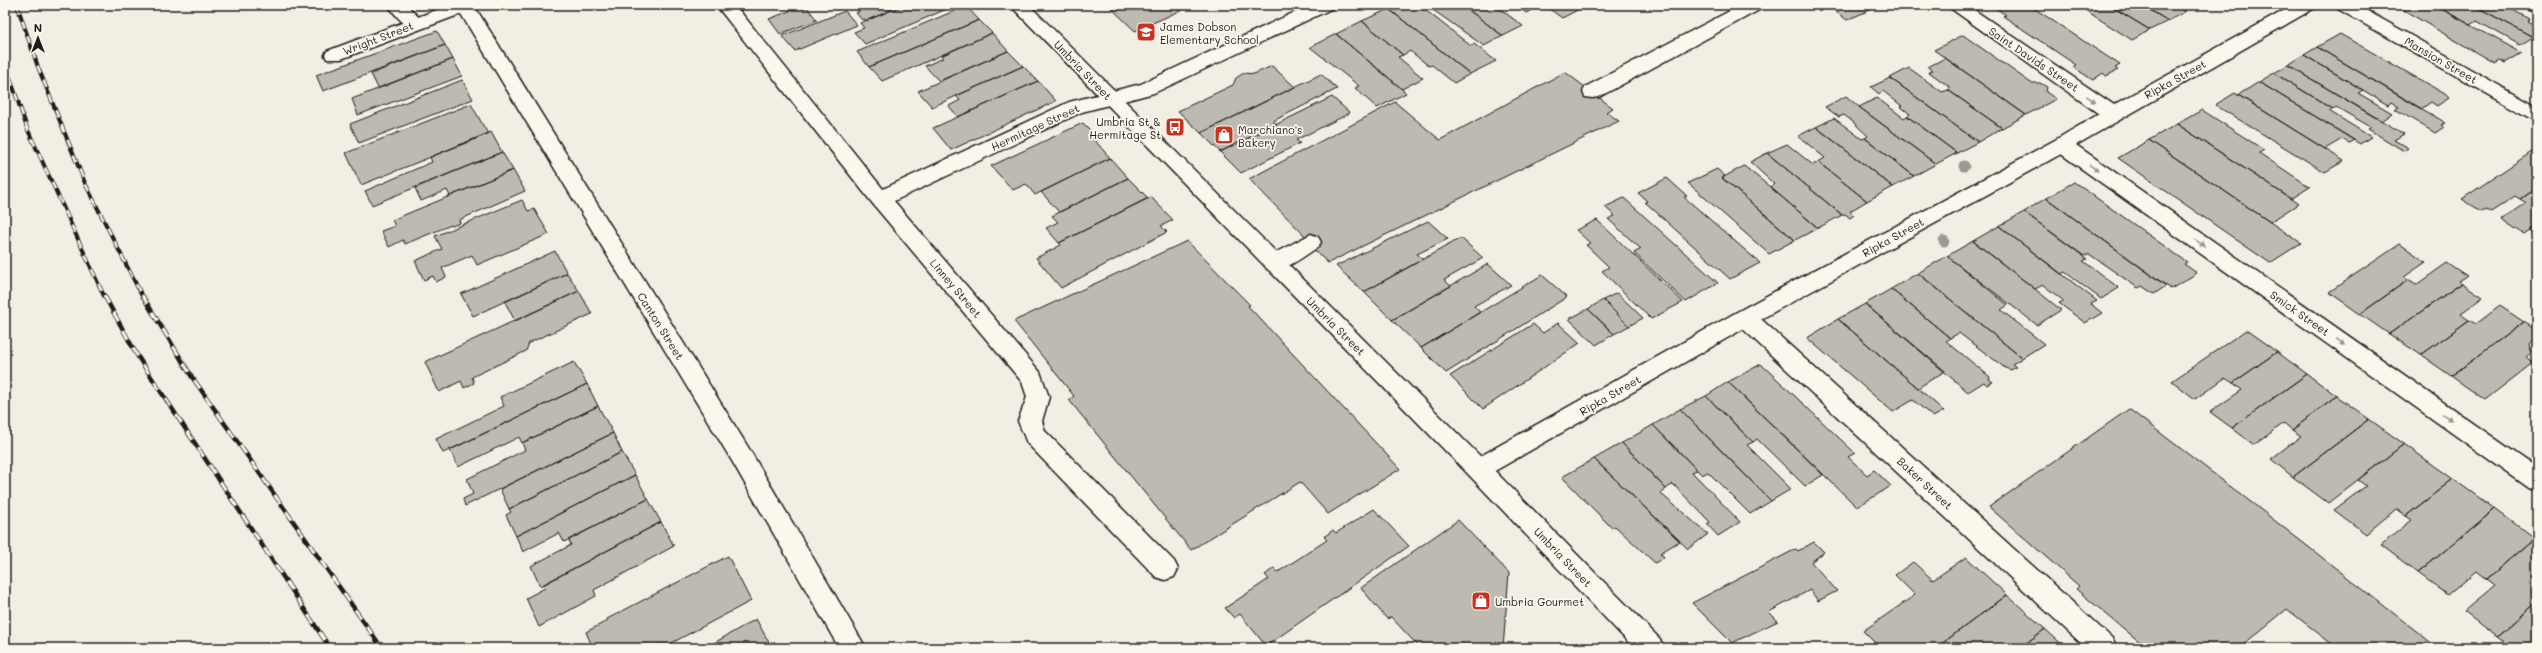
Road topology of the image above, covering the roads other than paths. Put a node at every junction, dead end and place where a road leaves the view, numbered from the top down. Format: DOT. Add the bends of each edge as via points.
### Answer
graph roads {
  1 [pos="396,5"];
  2 [pos="466,5"];
  3 [pos="725,5"];
  4 [pos="1019,5"];
  5 [pos="1324,5"];
  6 [pos="1755,5"];
  7 [pos="1955,5"];
  8 [pos="2307,5"];
  9 [pos="2344,5"];
  10 [pos="416,24"];
  11 [pos="334,55"];
  12 [pos="1592,92"];
  13 [pos="1110,98"];
  14 [pos="2113,114"];
  15 [pos="2537,115"];
  16 [pos="2062,145"];
  17 [pos="880,199"];
  18 [pos="1311,242"];
  19 [pos="1274,263"];
  20 [pos="1745,318"];
  21 [pos="1478,469"];
  22 [pos="2537,481"];
  23 [pos="1165,569"];
  24 [pos="854,648"];
  25 [pos="1652,648"];
  26 [pos="2104,648"];
  1 -- 10 [label="street"];
  2 -- 10 [label="street, Wright Street"];
  2 -- 24 [label="street, Canton Street" via="740,454"];
  3 -- 17 [label="street, Linney Street"];
  4 -- 13 [label="street, Umbria Street"];
  5 -- 13 [label="street, Hermitage Street" via="1147,89"];
  6 -- 12 [label="street"];
  7 -- 14 [label="street, Saint Davids Street, one-way"];
  8 -- 14 [label="street, Ripka Street"];
  9 -- 15 [label="street, Mansion Street"];
  10 -- 11 [label="street, Wright Street"];
  13 -- 17 [label="street, Hermitage Street" via="1076,107"];
  13 -- 19 [label="street, Umbria Street"];
  14 -- 16 [label="street, Ripka Street"];
  16 -- 20 [label="street, Ripka Street"];
  16 -- 22 [label="street, Smick Street, one-way"];
  17 -- 23 [label="street, Linney Street" via="1032,378 1038,397 1030,421 1035,436"];
  18 -- 19 [label="street"];
  19 -- 21 [label="street, Umbria Street"];
  20 -- 21 [label="street, Ripka Street"];
  20 -- 26 [label="street, Baker Street"];
  21 -- 25 [label="street, Umbria Street"];
}
